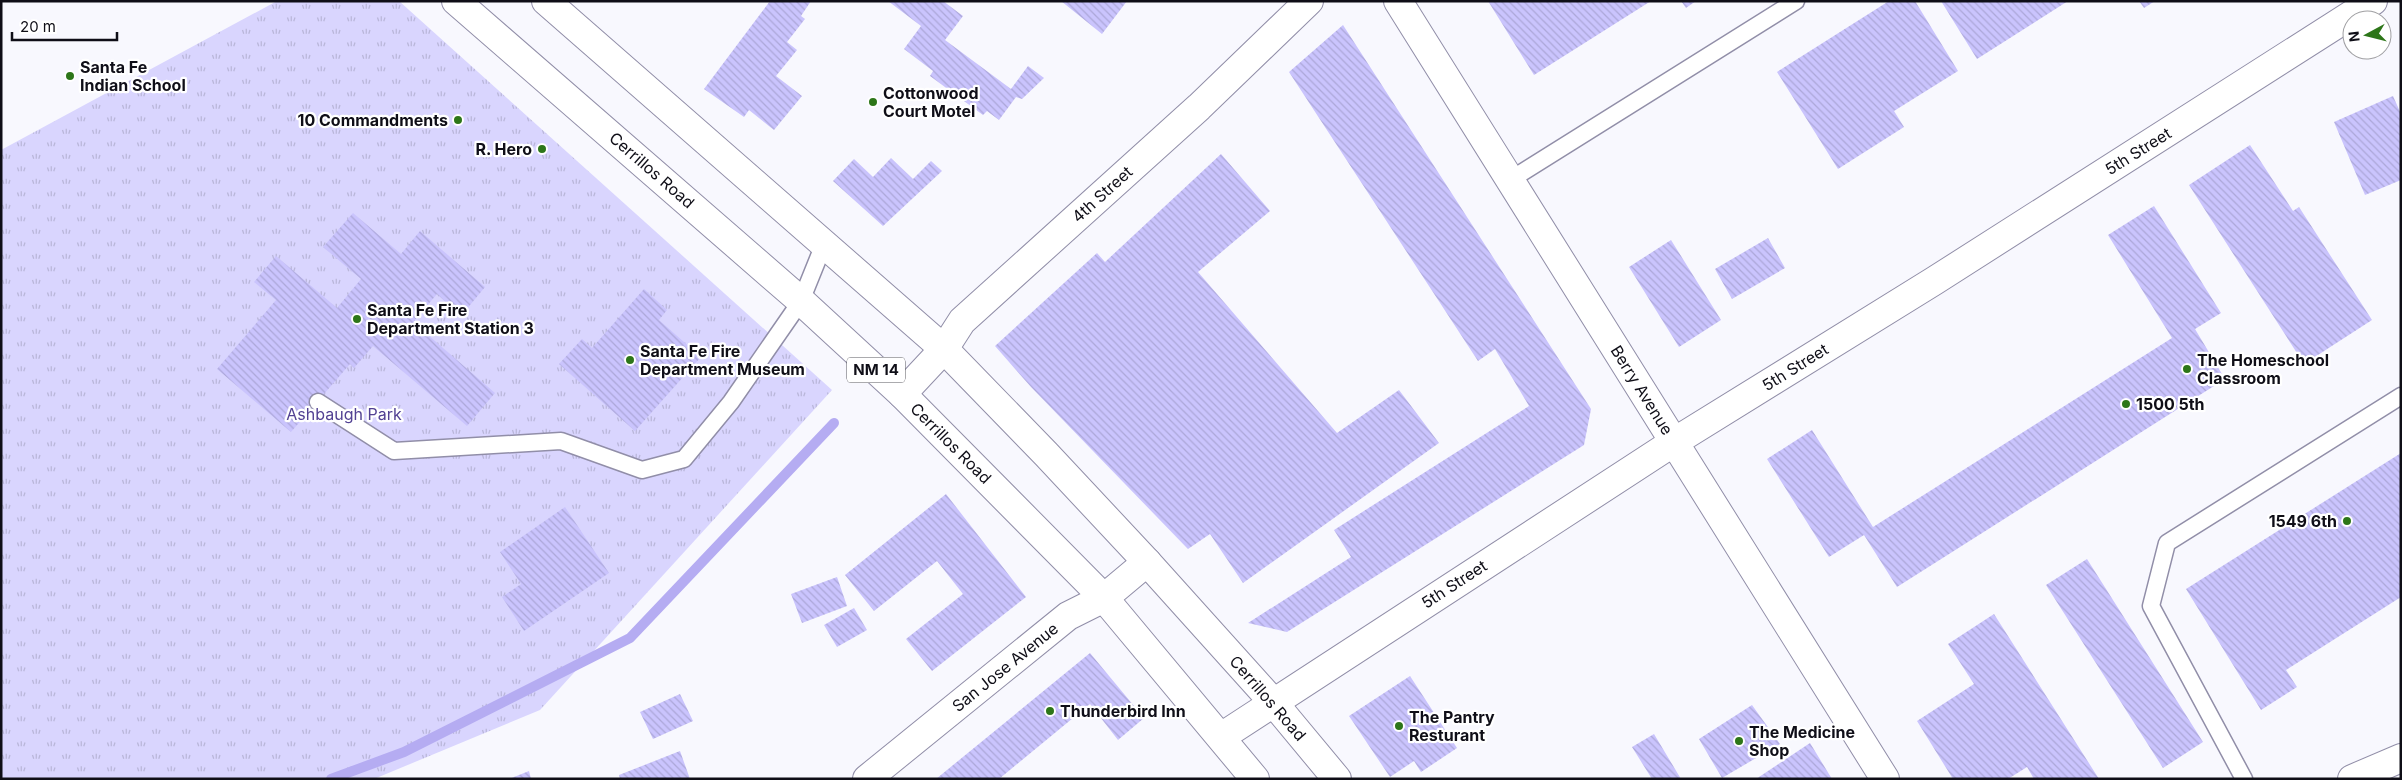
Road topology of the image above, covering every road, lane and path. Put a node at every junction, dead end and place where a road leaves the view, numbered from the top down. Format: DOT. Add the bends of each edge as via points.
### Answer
graph roads {
  1 [pos="546,1"];
  2 [pos="1309,1"];
  3 [pos="1398,1"];
  4 [pos="1796,1"];
  5 [pos="2374,1"];
  6 [pos="463,3"];
  7 [pos="1510,180"];
  8 [pos="824,244"];
  9 [pos="802,301"];
  10 [pos="944,350"];
  11 [pos="902,394"];
  12 [pos="2401,396"];
  13 [pos="318,402"];
  14 [pos="1674,442"];
  15 [pos="1148,562"];
  16 [pos="1104,598"];
  17 [pos="1273,702"];
  18 [pos="1221,737"];
  19 [pos="2401,758"];
  20 [pos="867,779"];
  21 [pos="1255,779"];
  22 [pos="1337,779"];
  23 [pos="1884,779"];
  24 [pos="2244,779"];
  25 [pos="2352,779"];
  1 -- 8 [label="street, Cerrillos Road"];
  2 -- 10 [label="street, 4th Street" via="1198,107 962,321"];
  3 -- 7 [label="street, Berry Avenue"];
  4 -- 7 [label="lane"];
  5 -- 14 [label="street, 5th Street"];
  6 -- 9 [label="street, Cerrillos Road / NM 14"];
  7 -- 14 [label="street, Berry Avenue"];
  8 -- 9 [label="lane"];
  8 -- 10 [label="street, Cerrillos Road"];
  9 -- 11 [label="street, Cerrillos Road / NM 14"];
  9 -- 13 [label="lane" via="731,402 684,459 642,470 561,441 394,451"];
  10 -- 11 [label="street, 4th Street"];
  10 -- 15 [label="street, Cerrillos Road"];
  11 -- 16 [label="street, Cerrillos Road / NM 14"];
  12 -- 24 [label="lane" via="2167,543 2151,606"];
  14 -- 17 [label="street, 5th Street"];
  14 -- 23 [label="street, Berry Avenue"];
  15 -- 16 [label="street, San Jose Avenue"];
  15 -- 17 [label="street, Cerrillos Road"];
  16 -- 18 [label="street, Cerrillos Road / NM 14"];
  16 -- 20 [label="street, San Jose Avenue" via="1068,616"];
  17 -- 18 [label="street, 5th Street"];
  17 -- 22 [label="street, Cerrillos Road"];
  18 -- 21 [label="street, Cerrillos Road / NM 14"];
  19 -- 25 [label="street"];
}
